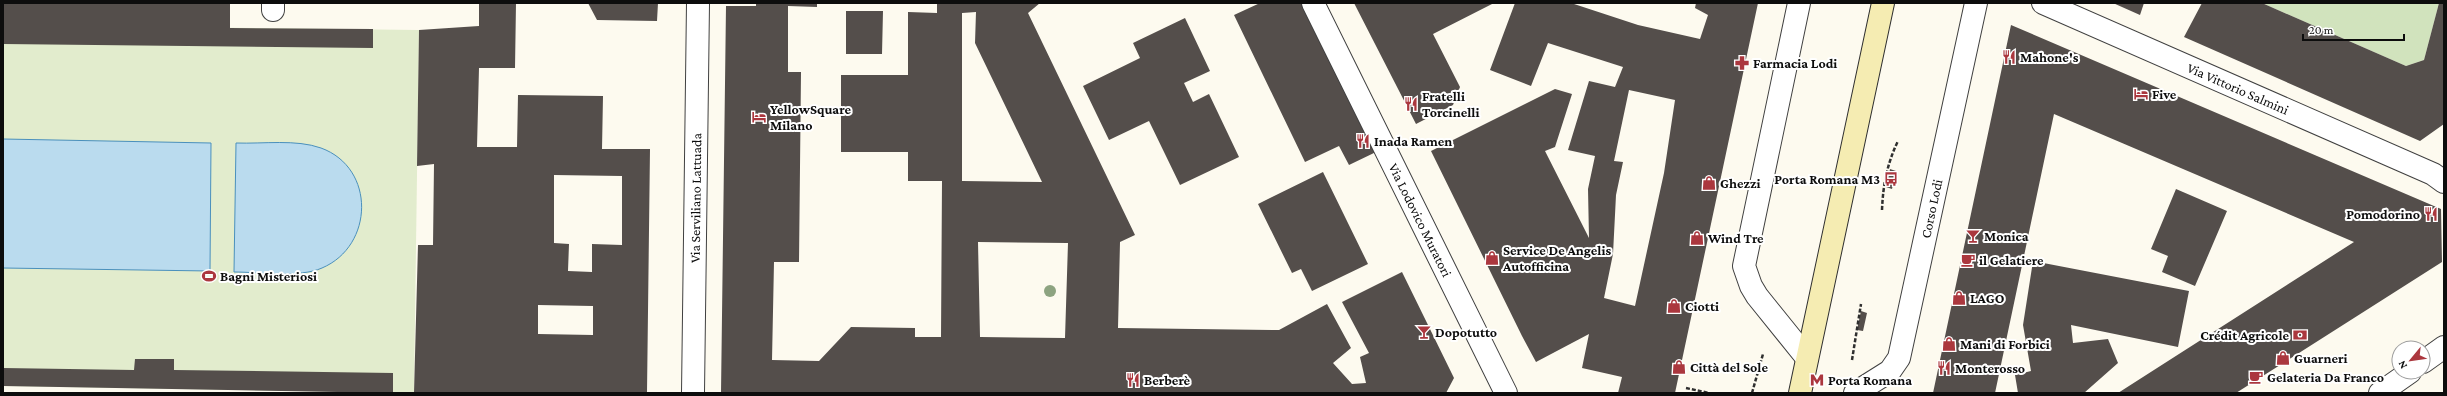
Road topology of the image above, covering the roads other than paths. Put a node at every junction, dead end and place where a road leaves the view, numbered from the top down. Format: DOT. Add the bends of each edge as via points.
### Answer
graph roads {
  1 [pos="698,3"];
  2 [pos="1313,3"];
  3 [pos="1799,3"];
  4 [pos="1883,3"];
  5 [pos="1976,3"];
  6 [pos="2043,3"];
  7 [pos="2440,175"];
  8 [pos="2444,348"];
  9 [pos="2431,357"];
  10 [pos="1807,358"];
  11 [pos="2399,380"];
  12 [pos="692,393"];
  13 [pos="1506,393"];
  14 [pos="1800,393"];
  15 [pos="1855,393"];
  16 [pos="2380,393"];
  1 -- 12 [label="street, Via Serviliano Lattuada"];
  2 -- 13 [label="street, Via Lodovico Muratori"];
  3 -- 10 [label="street" via="1744,266 1757,296"];
  4 -- 10 [label="main road"];
  5 -- 15 [label="street, Corso Lodi" via="1899,358 1890,371"];
  6 -- 7 [label="street, Via Vittorio Salmini"];
  8 -- 9 [label="street"];
  10 -- 14 [label="main road"];
  11 -- 16 [label="street"];
}
